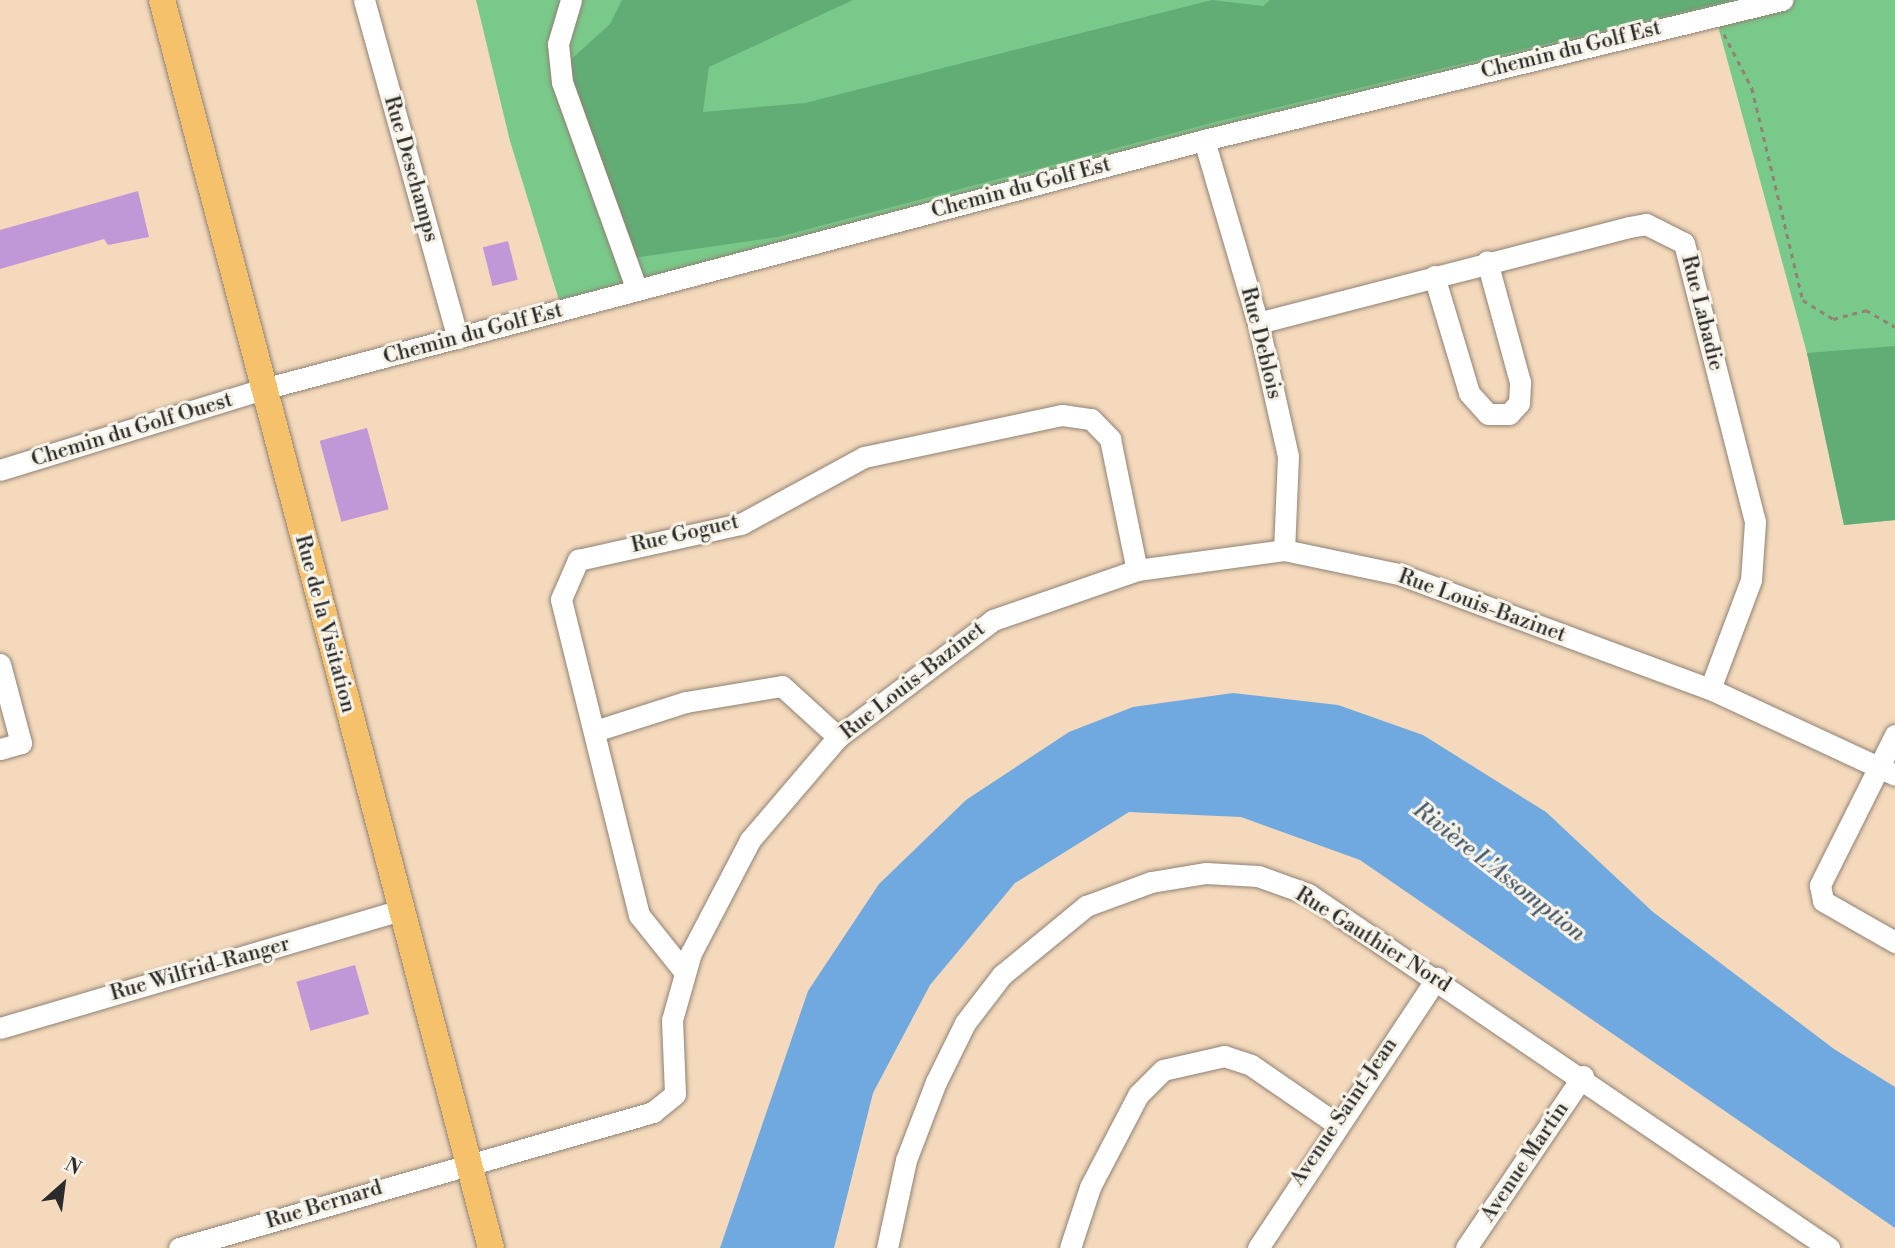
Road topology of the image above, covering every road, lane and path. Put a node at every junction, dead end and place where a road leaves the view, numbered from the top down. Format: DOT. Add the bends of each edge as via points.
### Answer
graph roads {
  1 [pos="162,0"];
  2 [pos="364,0"];
  3 [pos="571,0"];
  4 [pos="1782,0"];
  5 [pos="1713,8"];
  6 [pos="1204,140"];
  7 [pos="1487,261"];
  8 [pos="1434,276"];
  9 [pos="637,290"];
  10 [pos="1258,323"];
  11 [pos="1895,327"];
  12 [pos="458,338"];
  13 [pos="263,390"];
  14 [pos="0,470"];
  15 [pos="1284,550"];
  16 [pos="1137,570"];
  17 [pos="0,664"];
  18 [pos="1710,689"];
  19 [pos="598,730"];
  20 [pos="1895,735"];
  21 [pos="838,737"];
  22 [pos="0,749"];
  23 [pos="1875,765"];
  24 [pos="1895,775"];
  25 [pos="401,910"];
  26 [pos="1895,942"];
  27 [pos="683,970"];
  28 [pos="1437,978"];
  29 [pos="0,1028"];
  30 [pos="1583,1076"];
  31 [pos="1335,1123"];
  32 [pos="468,1161"];
  33 [pos="180,1248"];
  34 [pos="491,1248"];
  35 [pos="887,1248"];
  36 [pos="1070,1248"];
  37 [pos="1258,1248"];
  38 [pos="1466,1248"];
  39 [pos="1829,1248"];
  1 -- 13 [label="main road, Rue de la Visitation"];
  2 -- 12 [label="street, Rue Deschamps"];
  3 -- 9 [label="street" via="558,44 562,82"];
  4 -- 5 [label="street, Chemin du Golf Est"];
  5 -- 6 [label="street, Chemin du Golf Est"];
  5 -- 11 [label="path" via="1752,88 1802,300 1833,319 1866,310"];
  6 -- 9 [label="street, Chemin du Golf Est"];
  6 -- 10 [label="street, Rue Deblois"];
  7 -- 8 [label="street, Rue Labadie"];
  7 -- 8 [label="street" via="1520,382 1519,403 1509,414 1488,414 1469,393"];
  7 -- 18 [label="street, Rue Labadie" via="1646,224 1684,243 1755,522 1751,580"];
  8 -- 10 [label="street, Rue Labadie"];
  9 -- 12 [label="street, Chemin du Golf Est"];
  10 -- 15 [label="street, Rue Deblois" via="1288,456"];
  12 -- 13 [label="street, Chemin du Golf Est"];
  13 -- 14 [label="street, Chemin du Golf Ouest"];
  13 -- 25 [label="main road, Rue de la Visitation"];
  15 -- 16 [label="street, Rue Louis-Bazinet"];
  15 -- 18 [label="street, Rue Louis-Bazinet" via="1399,574"];
  16 -- 19 [label="street, Rue Goguet" via="1110,439 1091,419 1062,415 864,457 741,524 578,560 561,599"];
  16 -- 21 [label="street, Rue Louis-Bazinet" via="993,620"];
  17 -- 22 [label="street" via="21,743"];
  18 -- 23 [label="street, Rue Louis-Bazinet"];
  19 -- 21 [label="street" via="686,702 782,686"];
  19 -- 27 [label="street, Rue Goguet" via="639,915"];
  20 -- 23 [label="street"];
  21 -- 27 [label="street, Rue Louis-Bazinet" via="750,840"];
  23 -- 24 [label="street, Rue Louis-Bazinet"];
  23 -- 26 [label="street" via="1820,885 1824,901"];
  25 -- 29 [label="street, Rue Wilfrid-Ranger"];
  25 -- 32 [label="main road, Rue de la Visitation"];
  27 -- 32 [label="street, Rue Louis-Bazinet" via="673,1020 675,1094 653,1112"];
  28 -- 30 [label="street, Rue Gauthier Nord"];
  28 -- 31 [label="street, Avenue Saint-Jean"];
  28 -- 35 [label="street, Rue Gauthier Nord" via="1308,894 1258,876 1206,873 1150,882 1086,906 1002,975 965,1023 906,1160"];
  30 -- 38 [label="street, Avenue Martin"];
  30 -- 39 [label="street, Rue Gauthier Nord"];
  31 -- 36 [label="street" via="1251,1065 1224,1056 1163,1070 1138,1095 1090,1187"];
  31 -- 37 [label="street, Avenue Saint-Jean"];
  32 -- 33 [label="street, Rue Bernard"];
  32 -- 34 [label="main road, Rue de la Visitation"];
}
